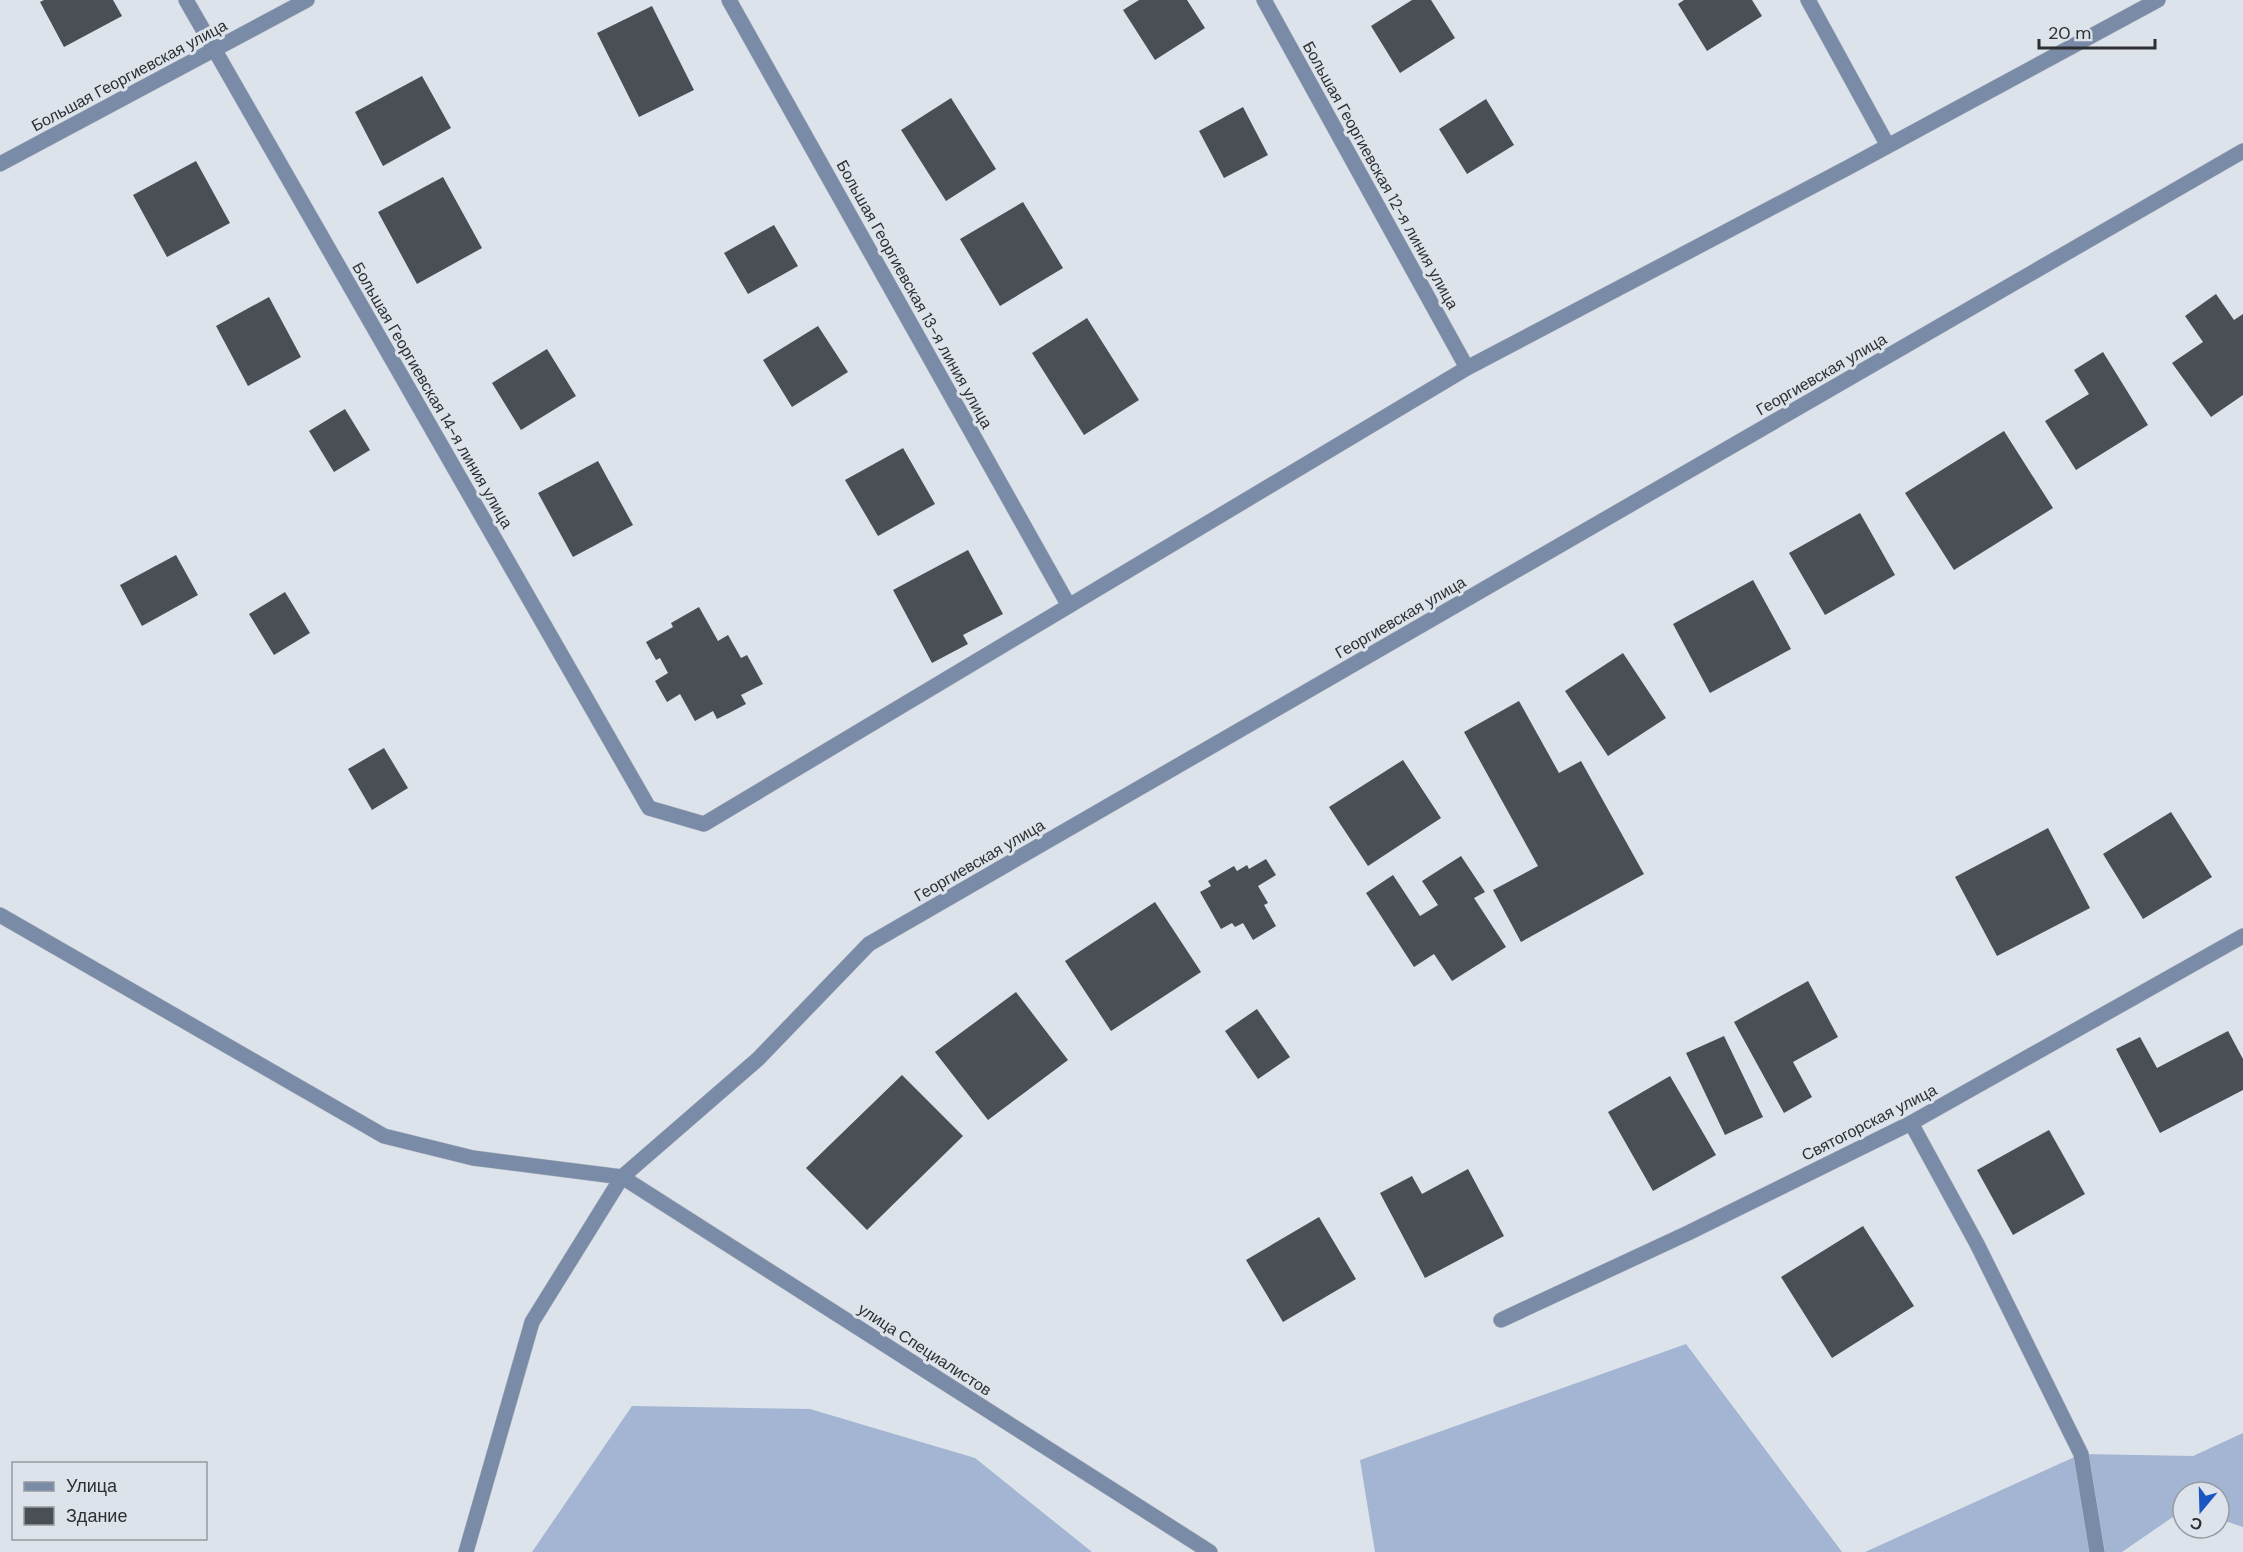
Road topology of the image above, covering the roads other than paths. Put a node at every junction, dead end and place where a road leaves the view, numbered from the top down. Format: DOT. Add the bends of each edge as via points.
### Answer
graph roads {
  1 [pos="186,0"];
  2 [pos="307,0"];
  3 [pos="729,0"];
  4 [pos="1264,0"];
  5 [pos="1808,0"];
  6 [pos="2158,0"];
  7 [pos="214,50"];
  8 [pos="1888,146"];
  9 [pos="2243,151"];
  10 [pos="0,164"];
  11 [pos="1467,368"];
  12 [pos="1069,606"];
  13 [pos="0,915"];
  14 [pos="2243,936"];
  15 [pos="1911,1123"];
  16 [pos="622,1177"];
  17 [pos="1501,1320"];
  18 [pos="466,1552"];
  19 [pos="1210,1552"];
  20 [pos="2097,1552"];
  1 -- 7 [label="street, Большая Георгиевская 14-я линия улица"];
  2 -- 7 [label="street, Большая Георгиевская улица"];
  3 -- 12 [label="street, Большая Георгиевская 13-я линия улица"];
  4 -- 11 [label="street, Большая Георгиевская 12-я линия улица"];
  5 -- 8 [label="street"];
  6 -- 8 [label="street"];
  7 -- 10 [label="street, Большая Георгиевская улица"];
  7 -- 12 [label="street, Большая Георгиевская 14-я линия улица" via="649,808 704,825"];
  8 -- 11 [label="street"];
  9 -- 16 [label="street, Георгиевская улица" via="869,945 758,1059"];
  11 -- 12 [label="street"];
  13 -- 16 [label="street" via="384,1136 473,1158"];
  14 -- 15 [label="street, Святогорская улица"];
  15 -- 17 [label="street, Святогорская улица"];
  15 -- 20 [label="street" via="1977,1244 2081,1454"];
  16 -- 18 [label="street, Георгиевская улица" via="532,1322"];
  16 -- 19 [label="street, улица Специалистов"];
}
